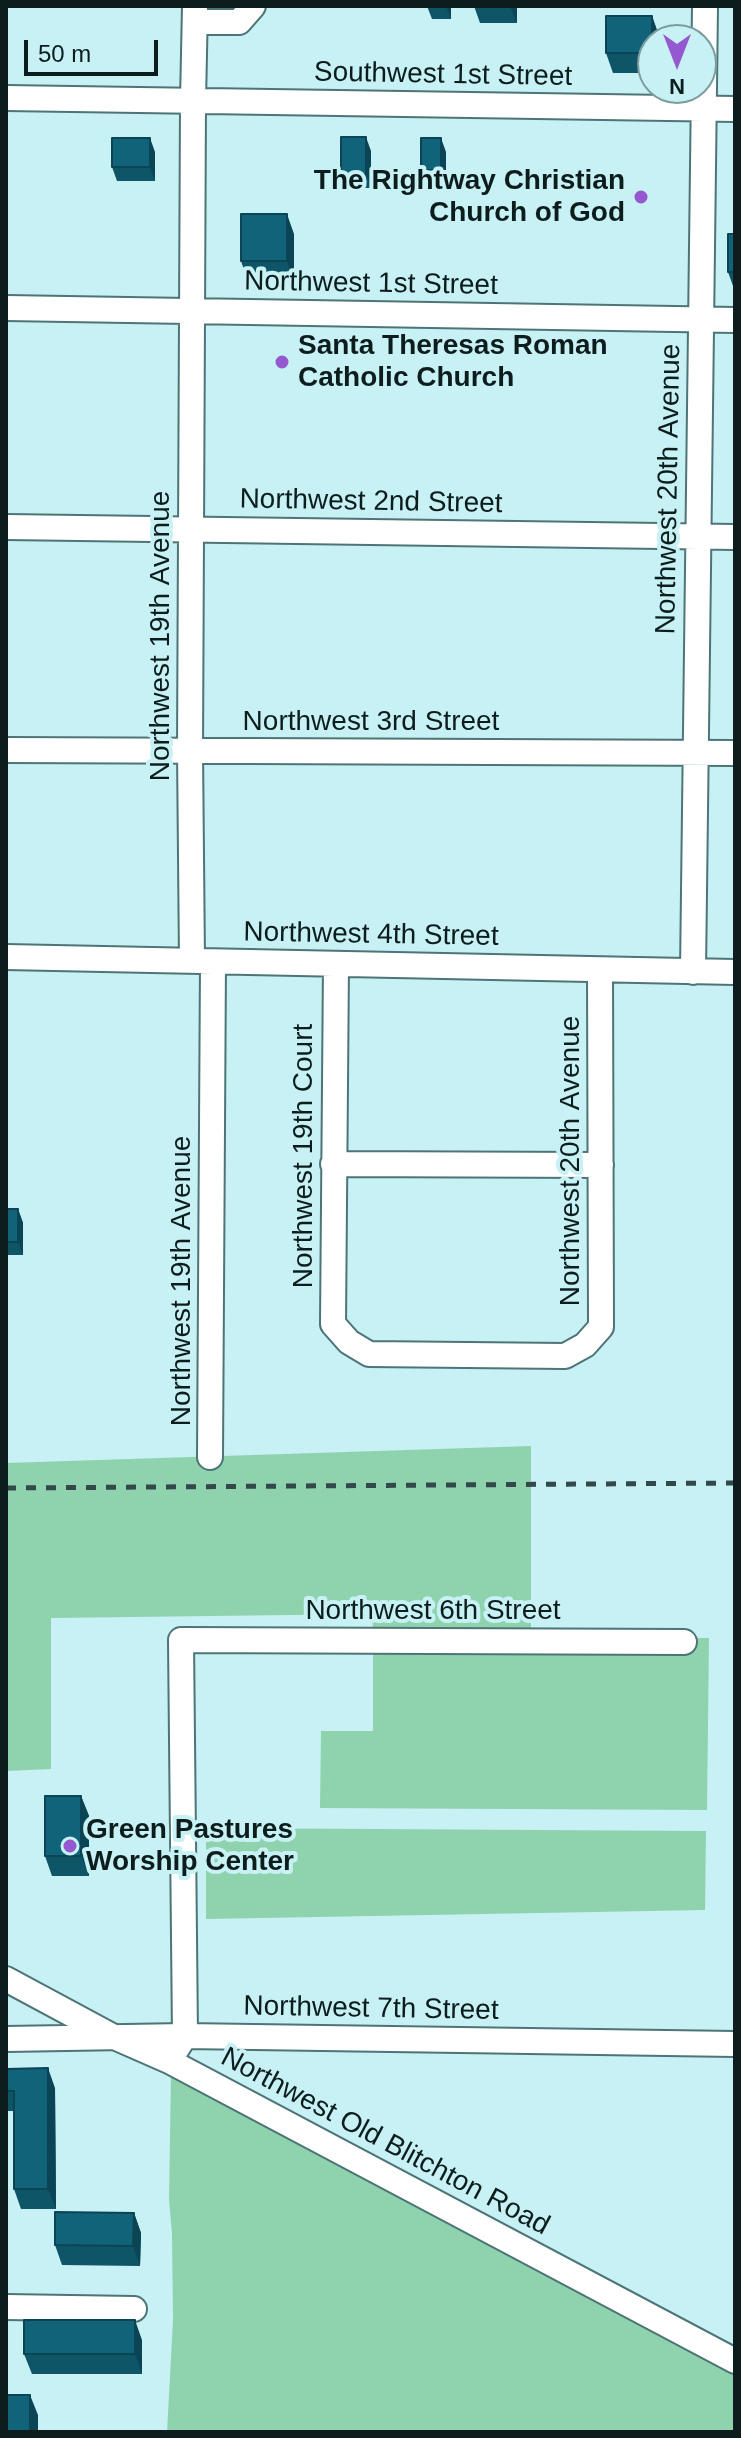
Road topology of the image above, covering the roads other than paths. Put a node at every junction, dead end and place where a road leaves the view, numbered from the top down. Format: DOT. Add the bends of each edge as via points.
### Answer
graph roads {
  1 [pos="253,6"];
  2 [pos="705,6"];
  3 [pos="195,14"];
  4 [pos="6,98"];
  5 [pos="193,101"];
  6 [pos="704,109"];
  7 [pos="735,109"];
  8 [pos="6,308"];
  9 [pos="193,311"];
  10 [pos="701,320"];
  11 [pos="735,320"];
  12 [pos="6,527"];
  13 [pos="192,529"];
  14 [pos="698,537"];
  15 [pos="735,537"];
  16 [pos="6,750"];
  17 [pos="190,751"];
  18 [pos="696,753"];
  19 [pos="735,753"];
  20 [pos="6,957"];
  21 [pos="202,961"];
  22 [pos="336,964"];
  23 [pos="600,970"];
  24 [pos="693,972"];
  25 [pos="735,972"];
  26 [pos="333,1164"];
  27 [pos="601,1165"];
  28 [pos="585,1345"];
  29 [pos="210,1457"];
  30 [pos="684,1642"];
  31 [pos="6,1979"];
  32 [pos="112,2036"];
  33 [pos="185,2036"];
  34 [pos="6,2039"];
  35 [pos="735,2044"];
  36 [pos="169,2061"];
  37 [pos="6,2307"];
  38 [pos="134,2309"];
  39 [pos="735,2361"];
  1 -- 3 [label="street" via="239,22"];
  2 -- 6 [label="street, Northwest 20th Avenue"];
  3 -- 5 [label="street, Northwest 19th Avenue"];
  4 -- 5 [label="street, Southwest 1st Street"];
  5 -- 6 [label="street, Southwest 1st Street"];
  5 -- 9 [label="street, Northwest 19th Avenue"];
  6 -- 7 [label="street, Southwest 1st Street"];
  6 -- 10 [label="street, Northwest 20th Avenue"];
  8 -- 9 [label="street, Northwest 1st Street"];
  9 -- 10 [label="street, Northwest 1st Street"];
  9 -- 13 [label="street, Northwest 19th Avenue"];
  10 -- 11 [label="street, Northwest 1st Street"];
  10 -- 14 [label="street, Northwest 20th Avenue"];
  12 -- 13 [label="street, Northwest 2nd Street"];
  13 -- 14 [label="street, Northwest 2nd Street"];
  13 -- 17 [label="street, Northwest 19th Avenue"];
  14 -- 15 [label="street, Northwest 2nd Street"];
  14 -- 18 [label="street, Northwest 20th Avenue"];
  16 -- 17 [label="street, Northwest 3rd Street"];
  17 -- 18 [label="street, Northwest 3rd Street"];
  17 -- 21 [label="street, Northwest 19th Avenue"];
  18 -- 19 [label="street, Northwest 3rd Street"];
  18 -- 24 [label="street, Northwest 20th Avenue"];
  20 -- 21 [label="street, Northwest 4th Street"];
  21 -- 22 [label="street, Northwest 4th Street"];
  21 -- 29 [label="street, Northwest 19th Avenue"];
  22 -- 23 [label="street, Northwest 4th Street"];
  22 -- 26 [label="street, Northwest 19th Court"];
  23 -- 24 [label="street, Northwest 4th Street"];
  23 -- 27 [label="street, Northwest 20th Avenue"];
  24 -- 25 [label="street, Northwest 4th Street"];
  26 -- 27 [label="street"];
  26 -- 28 [label="street, Northwest 19th Court" via="333,1324 349,1342 369,1354 565,1356"];
  27 -- 28 [label="street, Northwest 20th Avenue" via="601,1327"];
  30 -- 33 [label="street, Northwest 6th Street" via="181,1640"];
  31 -- 32 [label="street, Northwest Old Blitchton Road"];
  32 -- 33 [label="street, Northwest 7th Street"];
  32 -- 34 [label="street, Northwest 7th Street"];
  32 -- 36 [label="street, Northwest Old Blitchton Road"];
  33 -- 35 [label="street, Northwest 7th Street"];
  33 -- 36 [label="street"];
  36 -- 39 [label="street, Northwest Old Blitchton Road"];
  37 -- 38 [label="street"];
}
